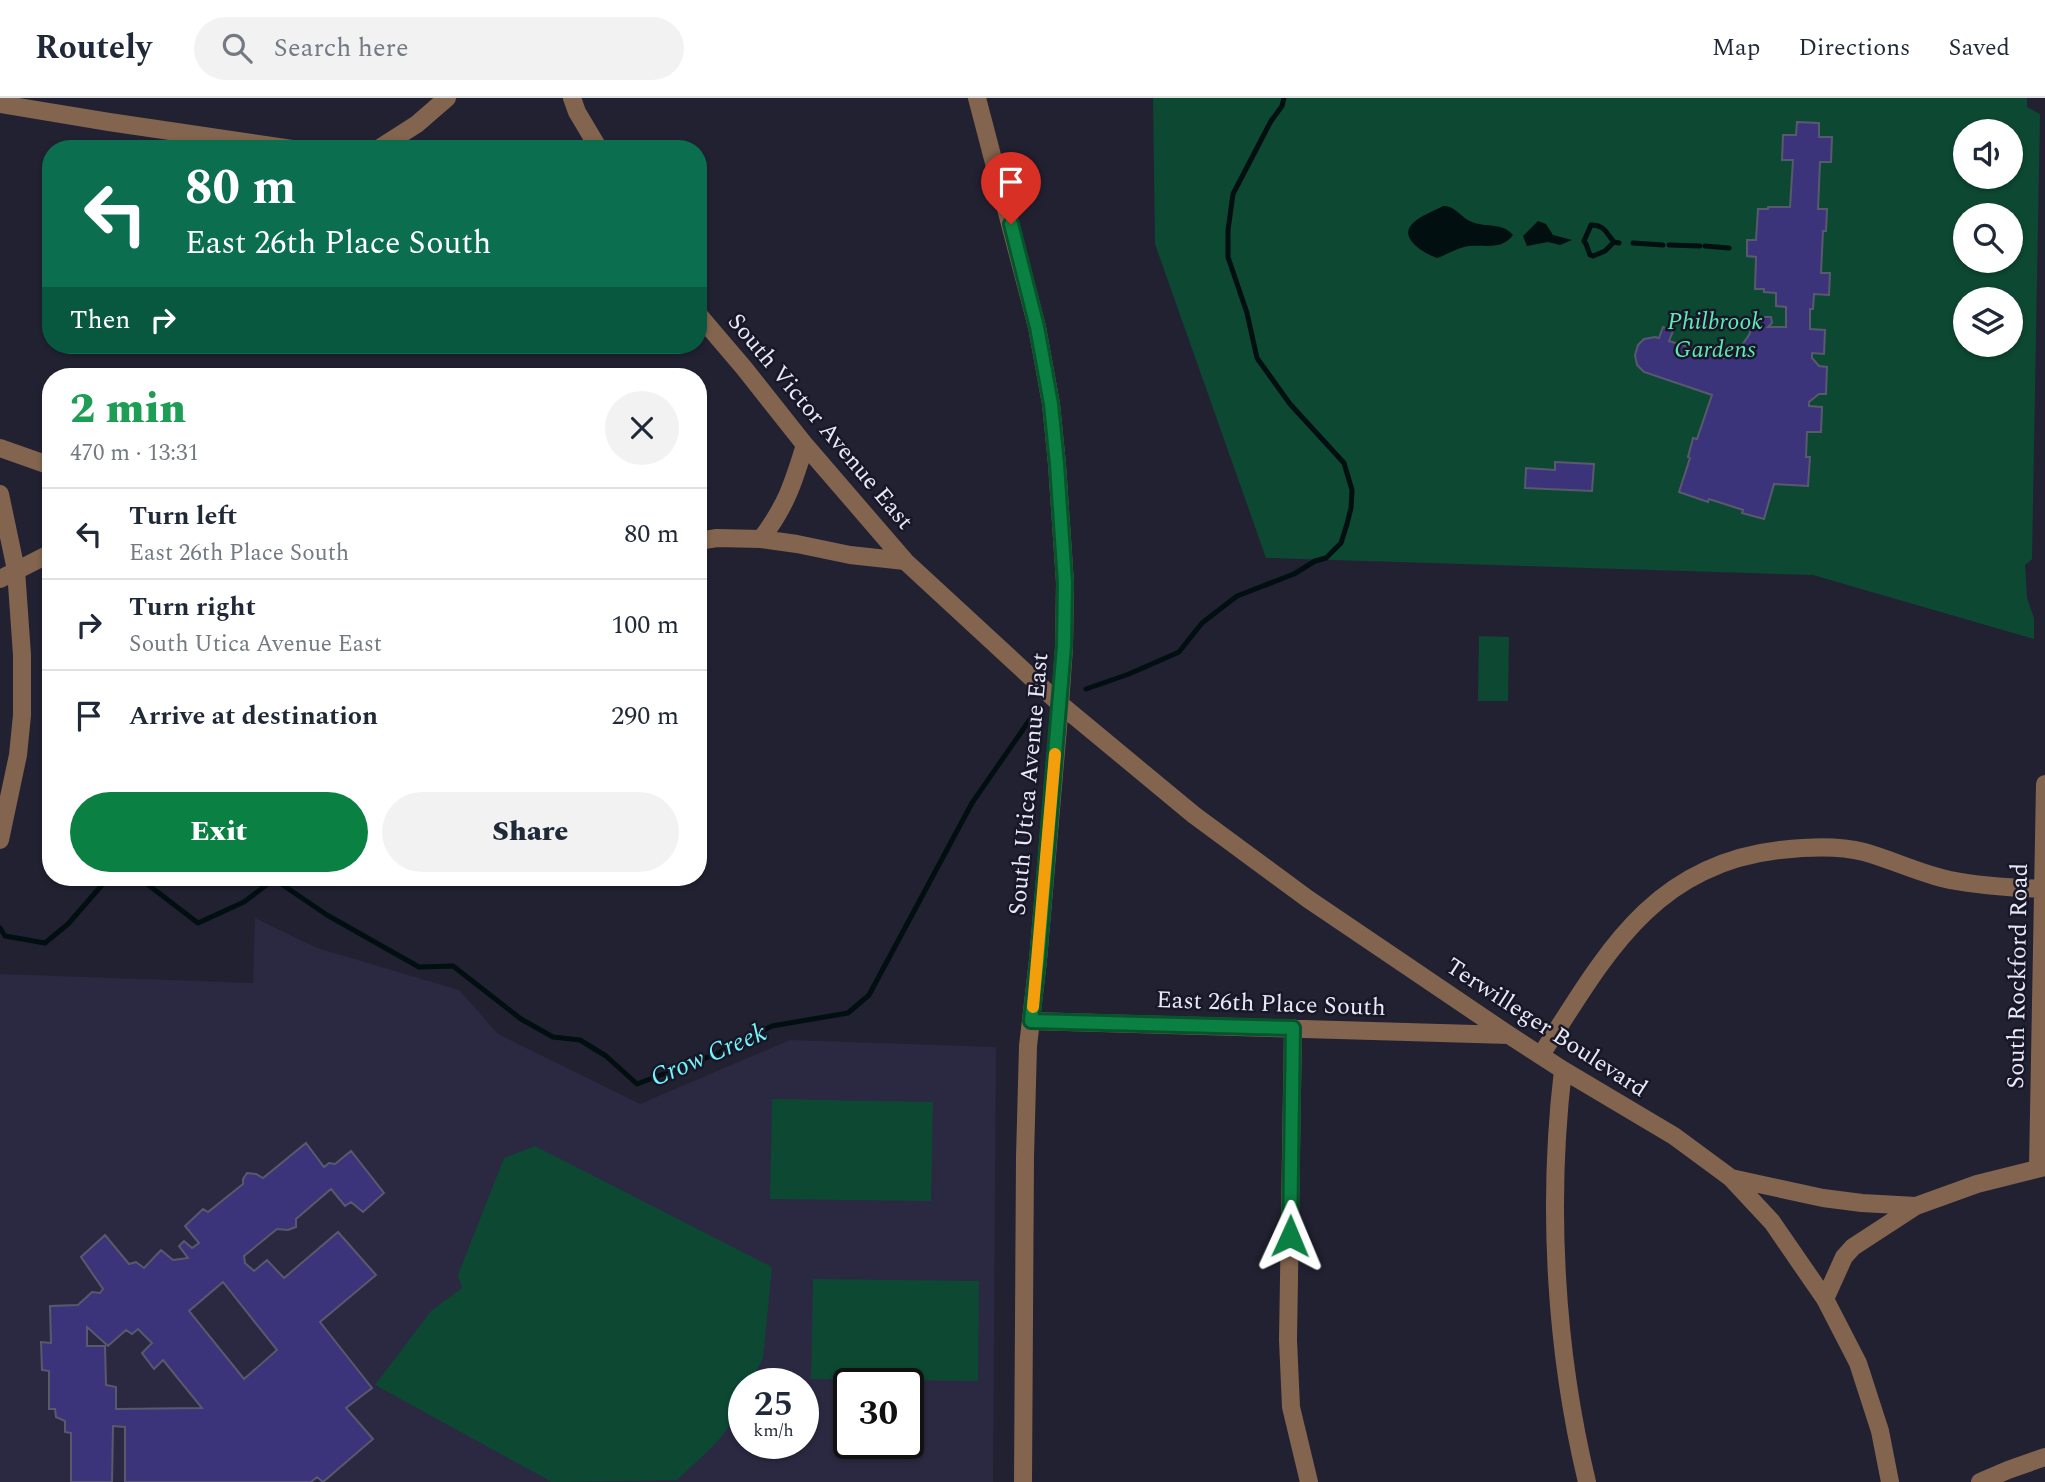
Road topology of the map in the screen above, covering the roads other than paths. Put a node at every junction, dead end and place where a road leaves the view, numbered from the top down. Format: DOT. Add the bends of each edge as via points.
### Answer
graph roads {
  1 [pos="447,98"];
  2 [pos="572,98"];
  3 [pos="977,98"];
  4 [pos="0,104"];
  5 [pos="231,140"];
  6 [pos="392,140"];
  7 [pos="594,140"];
  8 [pos="707,325"];
  9 [pos="805,445"];
  10 [pos="0,448"];
  11 [pos="42,463"];
  12 [pos="0,494"];
  13 [pos="761,539"];
  14 [pos="707,540"];
  15 [pos="42,558"];
  16 [pos="905,561"];
  17 [pos="8,574"];
  18 [pos="1060,704"];
  19 [pos="2045,784"];
  20 [pos="0,840"];
  21 [pos="2044,889"];
  22 [pos="1031,1021"];
  23 [pos="1293,1028"];
  24 [pos="1510,1035"];
  25 [pos="1541,1055"];
  26 [pos="1563,1070"];
  27 [pos="2041,1167"];
  28 [pos="1731,1178"];
  29 [pos="1916,1206"];
  30 [pos="1825,1299"];
  31 [pos="2045,1457"];
  32 [pos="1023,1482"];
  33 [pos="1308,1482"];
  34 [pos="1587,1482"];
  35 [pos="1890,1482"];
  36 [pos="1980,1482"];
  1 -- 6 [label="street"];
  2 -- 7 [label="street"];
  3 -- 18 [label="street, South Utica Avenue East" via="1029,293 1051,404 1065,583"];
  4 -- 5 [label="street"];
  8 -- 9 [label="street, South Victor Avenue East"];
  9 -- 13 [label="street" via="778,518"];
  9 -- 16 [label="street, South Victor Avenue East"];
  10 -- 11 [label="street"];
  12 -- 17 [label="street"];
  13 -- 14 [label="street"];
  13 -- 16 [label="street"];
  15 -- 17 [label="street"];
  16 -- 18 [label="street, South Victor Avenue East"];
  17 -- 20 [label="street" via="22,655 22,715"];
  18 -- 22 [label="street, South Utica Avenue East"];
  18 -- 24 [label="street, Terwilleger Boulevard" via="1214,830"];
  19 -- 21 [label="street, South Rockford Road"];
  21 -- 25 [label="street" via="1949,880 1863,852 1830,848 1768,851 1737,859 1696,875 1638,917 1597,967"];
  21 -- 27 [label="street, South Rockford Road"];
  22 -- 23 [label="street, East 26th Place South"];
  22 -- 32 [label="street, South Utica Avenue East" via="1025,1157"];
  23 -- 24 [label="street, East 26th Place South"];
  23 -- 33 [label="street" via="1288,1340 1291,1408"];
  24 -- 25 [label="street, Terwilleger Boulevard"];
  25 -- 26 [label="street, Terwilleger Boulevard"];
  26 -- 28 [label="street, Terwilleger Boulevard" via="1674,1136"];
  26 -- 34 [label="street" via="1555,1223 1566,1370"];
  27 -- 29 [label="street"];
  28 -- 29 [label="street" via="1823,1198"];
  28 -- 30 [label="street, Terwilleger Boulevard" via="1772,1222"];
  29 -- 30 [label="street" via="1853,1247"];
  30 -- 35 [label="street, Terwilleger Boulevard" via="1858,1363 1880,1430"];
  31 -- 36 [label="street"];
}
